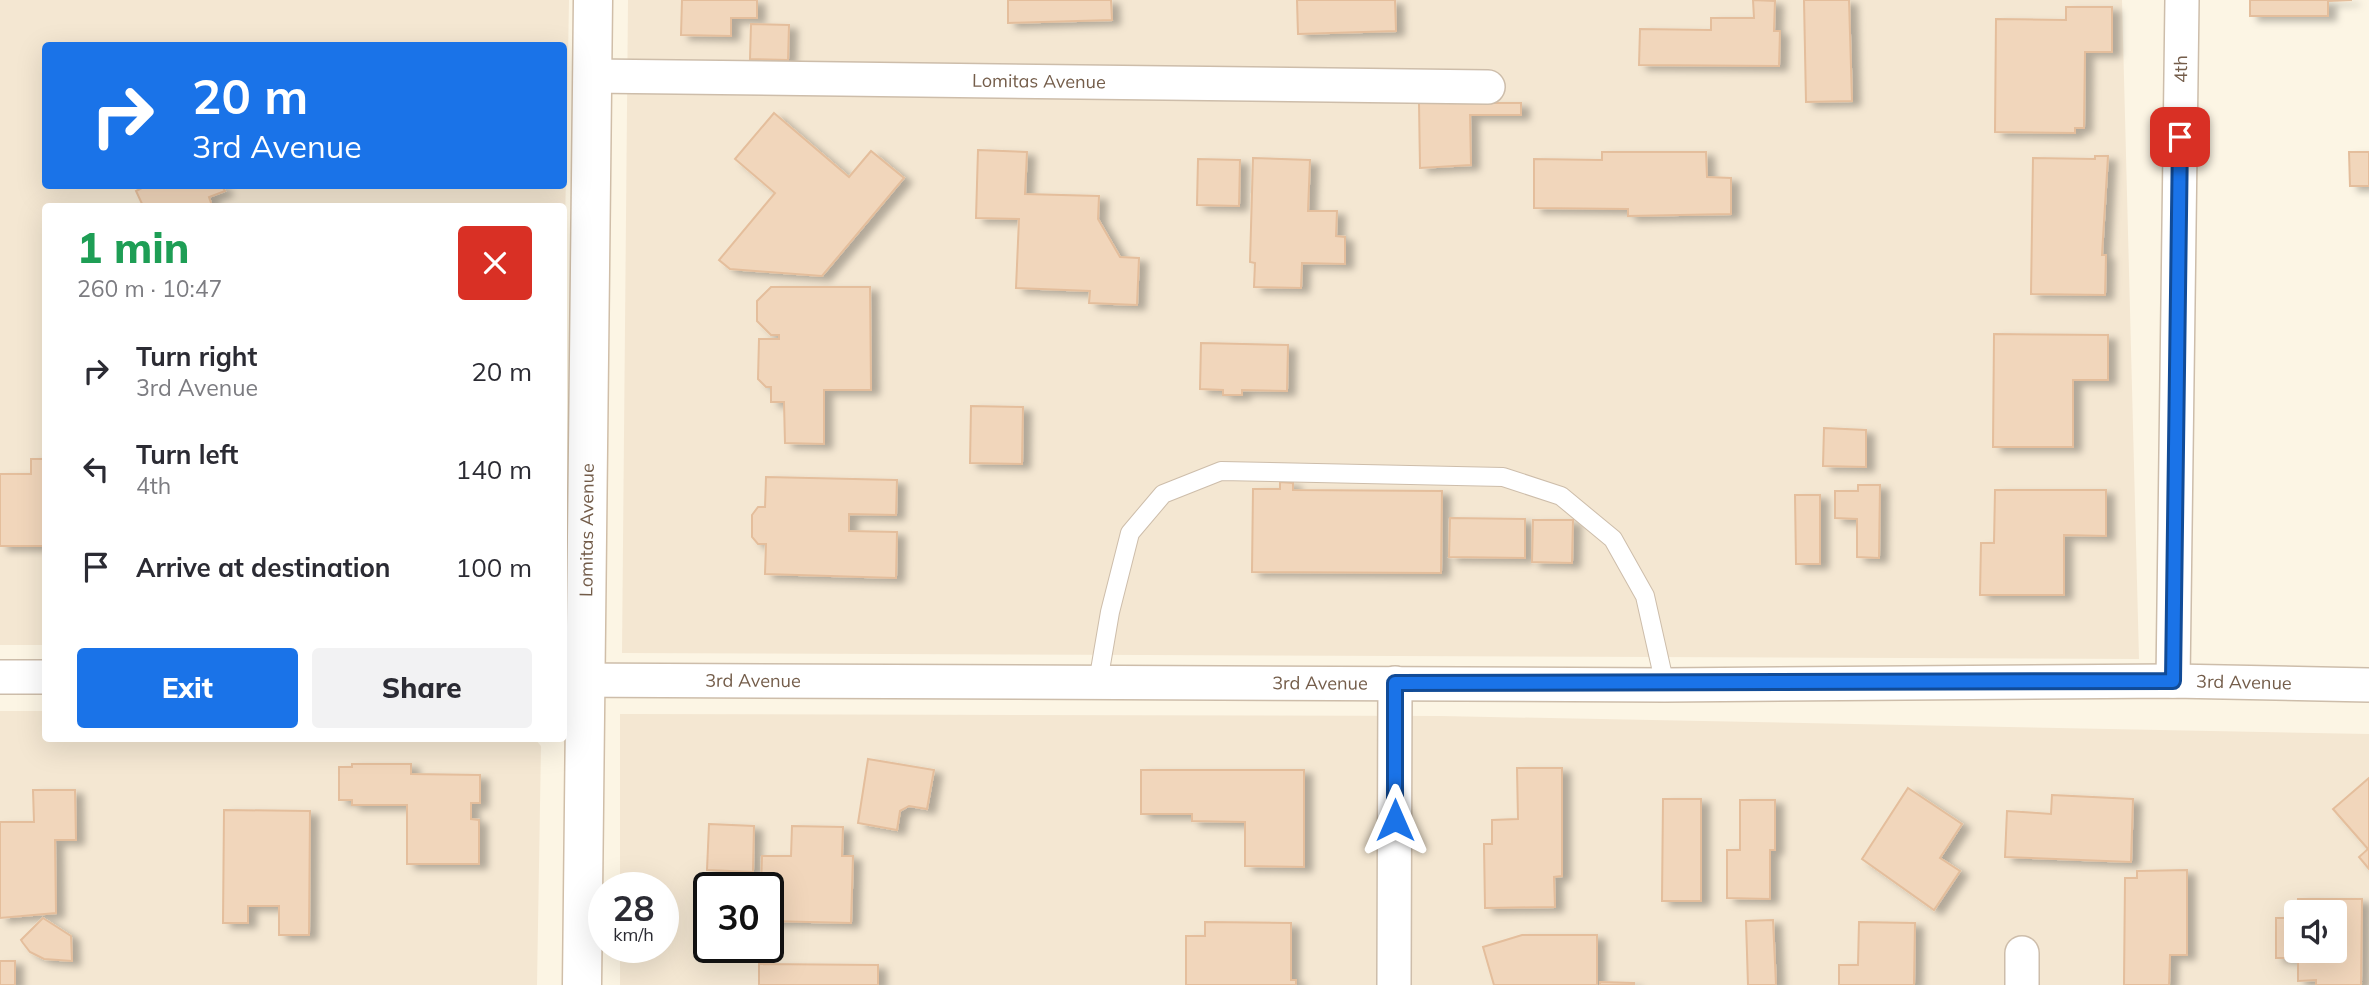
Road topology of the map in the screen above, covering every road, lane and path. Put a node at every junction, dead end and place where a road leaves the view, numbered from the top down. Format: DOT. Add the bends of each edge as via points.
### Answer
graph roads {
  1 [pos="593,0"];
  2 [pos="2182,0"];
  3 [pos="591,76"];
  4 [pos="1488,87"];
  5 [pos="0,677"];
  6 [pos="42,677"];
  7 [pos="575,680"];
  8 [pos="2173,681"];
  9 [pos="1098,682"];
  10 [pos="1395,683"];
  11 [pos="1665,685"];
  12 [pos="2369,685"];
  13 [pos="582,985"];
  14 [pos="1394,985"];
  1 -- 3 [label="street, Lomitas Avenue"];
  2 -- 8 [label="street, 4th"];
  3 -- 4 [label="street, Lomitas Avenue"];
  3 -- 7 [label="street, Lomitas Avenue"];
  5 -- 6 [label="street"];
  7 -- 9 [label="street, 3rd Avenue"];
  7 -- 13 [label="street, Lomitas Avenue"];
  8 -- 11 [label="street, 3rd Avenue"];
  8 -- 12 [label="street, 3rd Avenue"];
  9 -- 10 [label="street, 3rd Avenue"];
  9 -- 11 [label="lane" via="1130,533 1163,494 1221,471 1503,477 1561,496 1613,539 1645,596"];
  10 -- 11 [label="street, 3rd Avenue"];
  10 -- 14 [label="street"];
}
